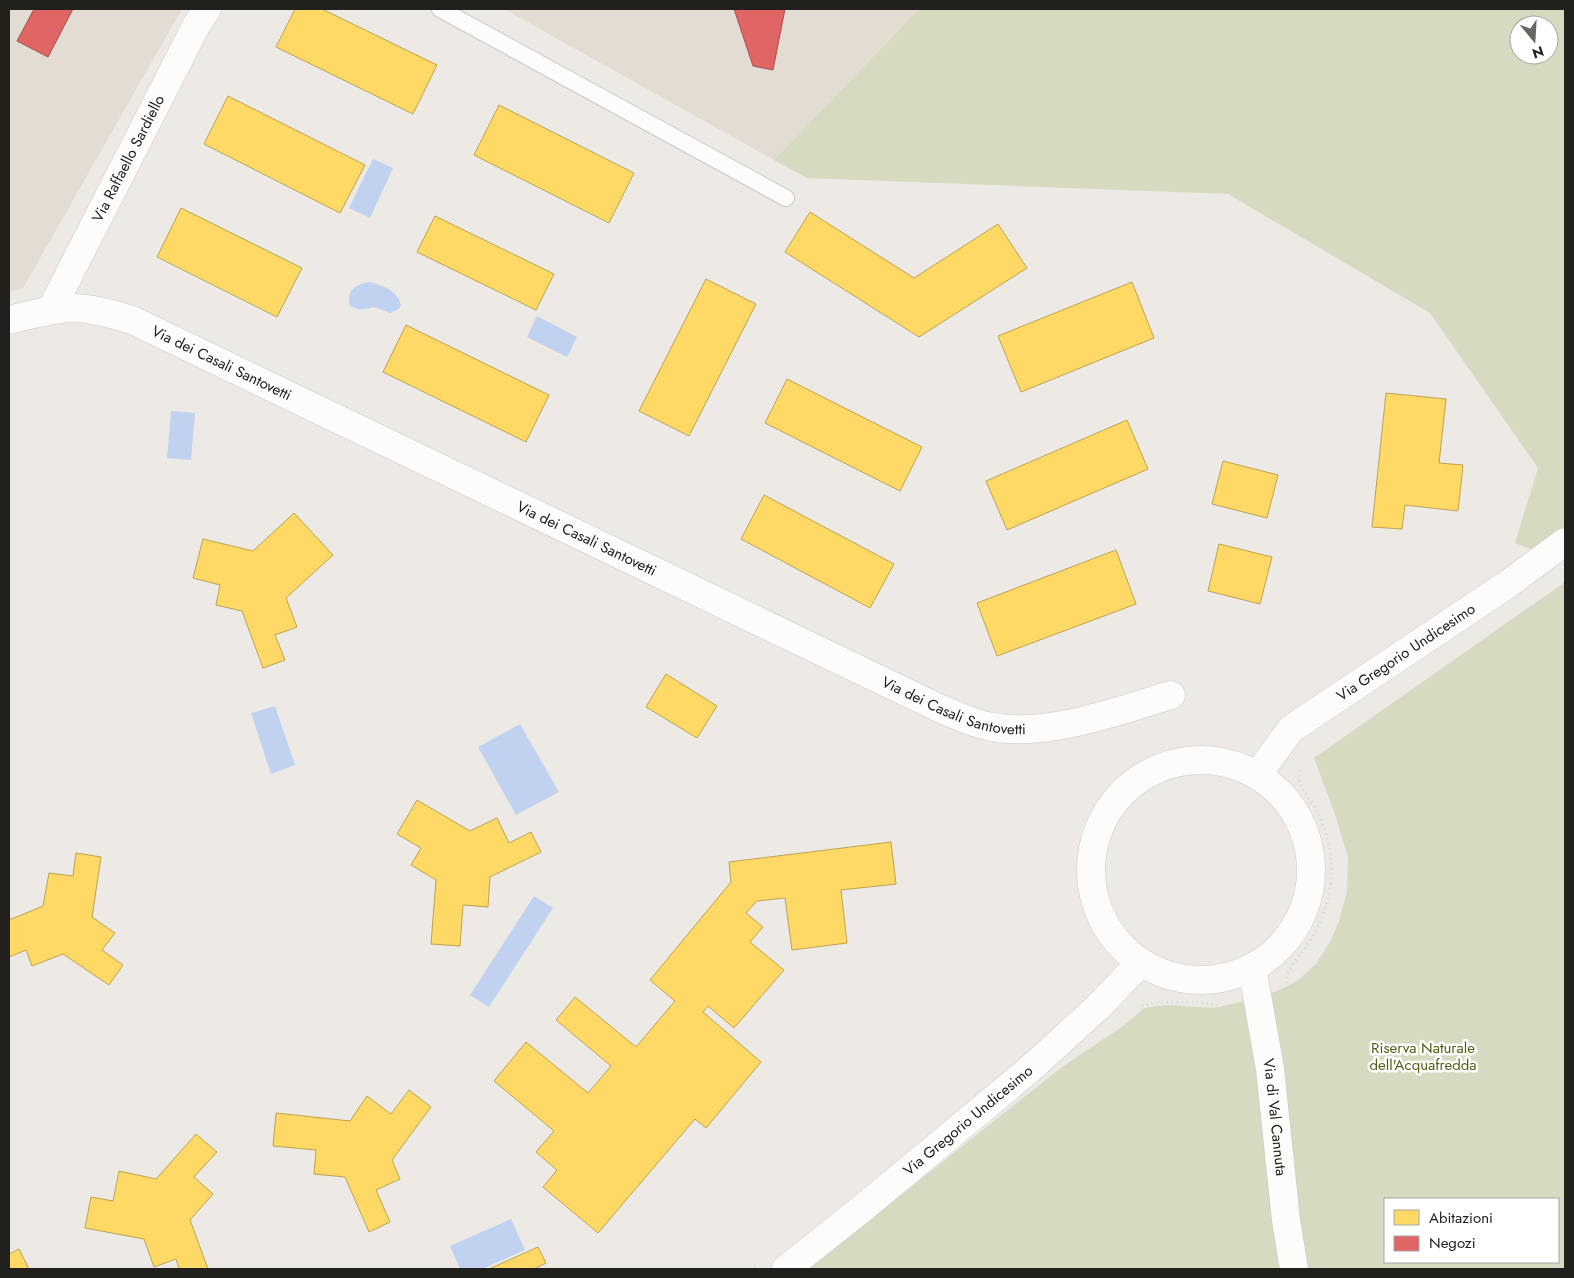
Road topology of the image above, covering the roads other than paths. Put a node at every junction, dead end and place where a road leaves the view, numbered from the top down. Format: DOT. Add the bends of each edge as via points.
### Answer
graph roads {
  1 [pos="207,9"];
  2 [pos="440,9"];
  3 [pos="786,198"];
  4 [pos="52,310"];
  5 [pos="9,320"];
  6 [pos="1565,542"];
  7 [pos="1171,695"];
  8 [pos="1258,774"];
  9 [pos="1141,962"];
  10 [pos="1252,967"];
  11 [pos="786,1269"];
  12 [pos="1294,1269"];
  1 -- 4 [label="street, Via Raffaello Sardiello"];
  2 -- 3 [label="lane"];
  4 -- 5 [label="street, Via dei Casali Santovetti"];
  4 -- 7 [label="street, Via dei Casali Santovetti" via="90,309 132,320 961,717 988,726 1031,729 1064,725"];
  6 -- 8 [label="street, Via Gregorio Undicesimo" via="1508,584 1290,729"];
  8 -- 9 [label="street" via="1227,763 1177,762 1132,784 1114,802 1100,824 1090,872 1093,897 1116,942"];
  8 -- 10 [label="street" via="1287,795 1304,831 1311,862 1308,894 1297,923 1278,949"];
  9 -- 10 [label="street" via="1156,971 1180,978 1205,980 1229,976"];
  9 -- 11 [label="street, Via Gregorio Undicesimo" via="1098,1007 1030,1069"];
  10 -- 12 [label="street, Via di Val Cannuta" via="1270,1069"];
}
